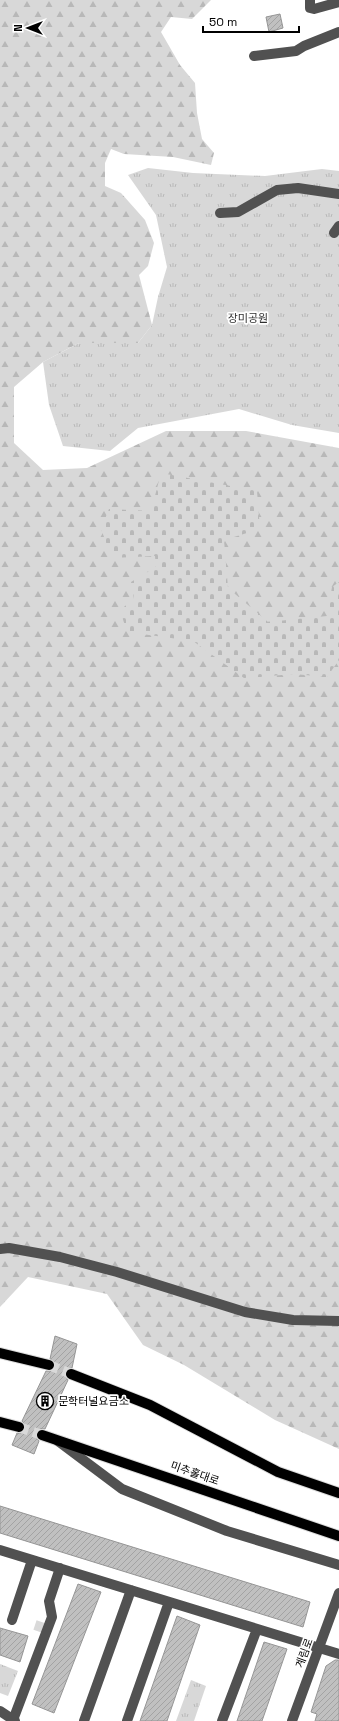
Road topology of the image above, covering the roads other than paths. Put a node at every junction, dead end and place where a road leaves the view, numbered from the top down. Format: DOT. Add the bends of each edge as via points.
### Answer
graph roads {
  1 [pos="310,0"];
  2 [pos="339,2"];
  3 [pos="339,32"];
  4 [pos="254,56"];
  5 [pos="339,194"];
  6 [pos="220,214"];
  7 [pos="0,1249"];
  8 [pos="339,1321"];
  9 [pos="0,1353"];
  10 [pos="49,1365"];
  11 [pos="71,1374"];
  12 [pos="0,1422"];
  13 [pos="19,1427"];
  14 [pos="42,1435"];
  15 [pos="53,1438"];
  16 [pos="339,1493"];
  17 [pos="339,1536"];
  18 [pos="0,1550"];
  19 [pos="32,1560"];
  20 [pos="339,1565"];
  21 [pos="60,1568"];
  22 [pos="132,1590"];
  23 [pos="339,1593"];
  24 [pos="169,1602"];
  25 [pos="12,1620"];
  26 [pos="257,1629"];
  27 [pos="319,1648"];
  28 [pos="339,1654"];
  29 [pos="0,1711"];
  30 [pos="14,1721"];
  31 [pos="84,1721"];
  32 [pos="127,1721"];
  33 [pos="222,1721"];
  34 [pos="292,1721"];
  1 -- 2 [label="street" via="310,8 314,9"];
  3 -- 4 [label="street" via="296,51"];
  5 -- 6 [label="street" via="298,188 277,190 238,212"];
  7 -- 8 [label="street" via="10,1248 60,1257 118,1272 245,1312 293,1320"];
  9 -- 10 [label="main road"];
  11 -- 16 [label="main road" via="150,1404 278,1472"];
  12 -- 13 [label="main road"];
  14 -- 15 [label="main road, 미추홀대로"];
  15 -- 17 [label="main road, 미추홀대로"];
  15 -- 20 [label="street" via="122,1489 227,1531"];
  18 -- 19 [label="street"];
  19 -- 21 [label="street"];
  19 -- 25 [label="street"];
  21 -- 22 [label="street"];
  21 -- 30 [label="street" via="49,1601 52,1617"];
  22 -- 24 [label="street"];
  22 -- 31 [label="street"];
  23 -- 27 [label="street, 계림로"];
  24 -- 26 [label="street"];
  24 -- 32 [label="street"];
  26 -- 27 [label="street"];
  26 -- 33 [label="street"];
  27 -- 28 [label="street"];
  27 -- 34 [label="street, 계림로"];
  29 -- 30 [label="street"];
}
